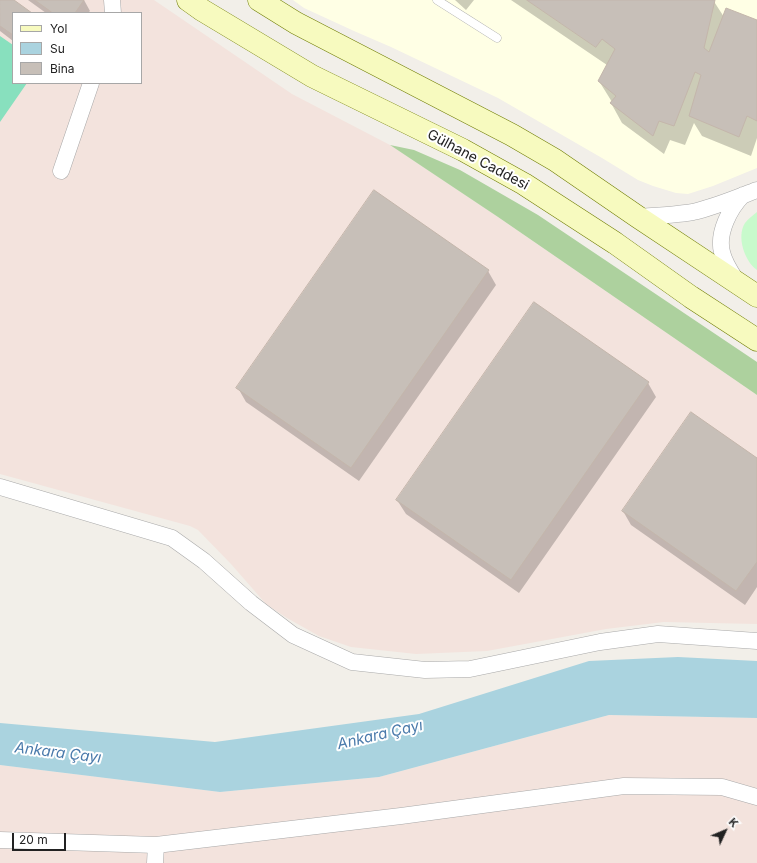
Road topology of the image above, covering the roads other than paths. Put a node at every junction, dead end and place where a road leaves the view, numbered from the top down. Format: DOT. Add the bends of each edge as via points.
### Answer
graph roads {
  1 [pos="112,0"];
  2 [pos="188,0"];
  3 [pos="259,0"];
  4 [pos="437,0"];
  5 [pos="113,12"];
  6 [pos="498,38"];
  7 [pos="91,84"];
  8 [pos="61,171"];
  9 [pos="750,193"];
  10 [pos="638,217"];
  11 [pos="738,283"];
  12 [pos="757,296"];
  13 [pos="757,340"];
  14 [pos="0,487"];
  15 [pos="757,641"];
  16 [pos="757,797"];
  17 [pos="0,840"];
  18 [pos="156,845"];
  19 [pos="155,863"];
  1 -- 5 [label="street"];
  2 -- 13 [label="main road, Gülhane Caddesi" via="312,76 462,150 524,184"];
  3 -- 10 [label="main road" via="296,23 512,135 555,160"];
  4 -- 6 [label="lane"];
  7 -- 8 [label="street"];
  9 -- 10 [label="street" via="694,211"];
  9 -- 11 [label="street" via="734,206 722,234 721,251 726,265"];
  10 -- 11 [label="main road"];
  11 -- 12 [label="main road"];
  14 -- 15 [label="street" via="172,538 204,560 251,603 293,635 352,662 425,670 470,669 600,642 658,634"];
  16 -- 18 [label="street" via="722,787 624,786"];
  17 -- 18 [label="street"];
  18 -- 19 [label="street"];
}
